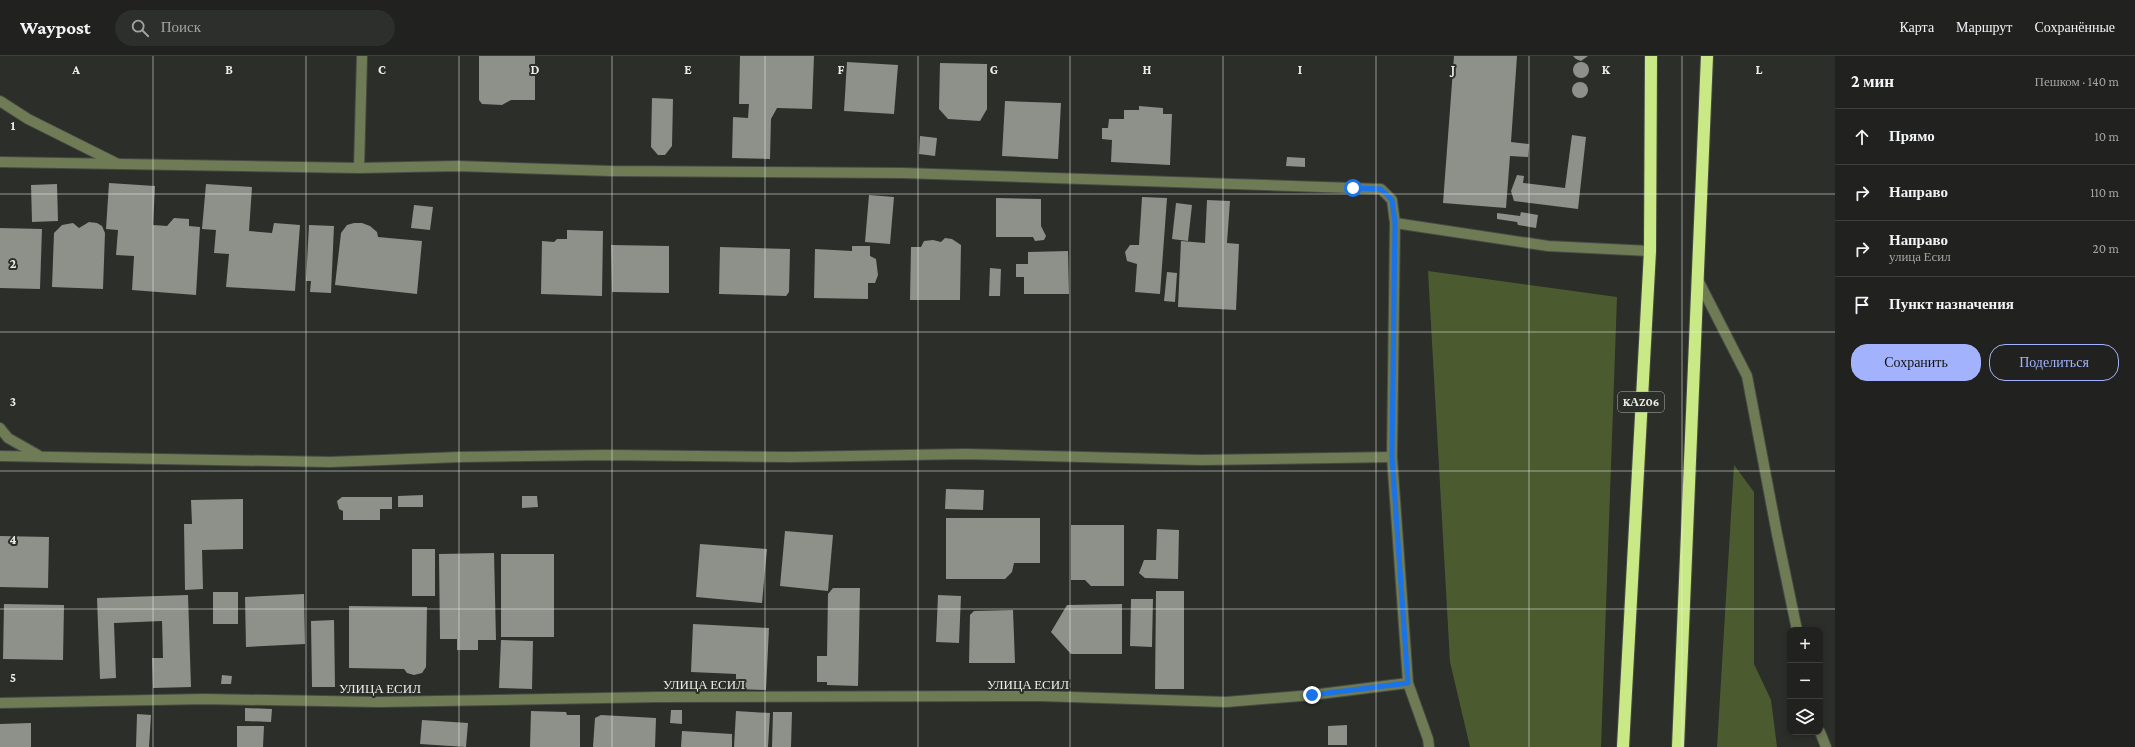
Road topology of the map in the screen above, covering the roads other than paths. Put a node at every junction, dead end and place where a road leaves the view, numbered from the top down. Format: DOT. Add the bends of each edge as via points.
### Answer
graph roads {
  1 [pos="362,56"];
  2 [pos="1651,56"];
  3 [pos="1707,56"];
  4 [pos="0,101"];
  5 [pos="0,162"];
  6 [pos="120,165"];
  7 [pos="359,168"];
  8 [pos="1395,223"];
  9 [pos="1650,251"];
  10 [pos="1698,280"];
  11 [pos="0,428"];
  12 [pos="0,456"];
  13 [pos="40,456"];
  14 [pos="1392,457"];
  15 [pos="1796,627"];
  16 [pos="1408,683"];
  17 [pos="0,703"];
  18 [pos="1821,735"];
  19 [pos="1429,747"];
  20 [pos="1623,747"];
  21 [pos="1678,747"];
  22 [pos="1826,747"];
  1 -- 7 [label="street"];
  2 -- 9 [label="highway, KАZ06"];
  3 -- 10 [label="highway"];
  4 -- 6 [label="street" via="28,119"];
  5 -- 6 [label="street"];
  6 -- 7 [label="street"];
  7 -- 8 [label="street" via="457,166 611,171 903,173 1381,189 1392,200"];
  8 -- 9 [label="street" via="1548,246"];
  8 -- 14 [label="street"];
  9 -- 20 [label="highway, KАZ06"];
  10 -- 15 [label="street" via="1747,376"];
  10 -- 21 [label="highway"];
  11 -- 13 [label="street" via="8,438"];
  12 -- 13 [label="street"];
  13 -- 14 [label="street" via="330,462 607,455 791,457 965,454 1201,460"];
  14 -- 16 [label="street"];
  16 -- 17 [label="street, УЛИЦА ЕСИЛ" via="1226,702 1040,696 658,697 379,702 204,699"];
  16 -- 19 [label="street"];
  18 -- 22 [label="street"];
}
